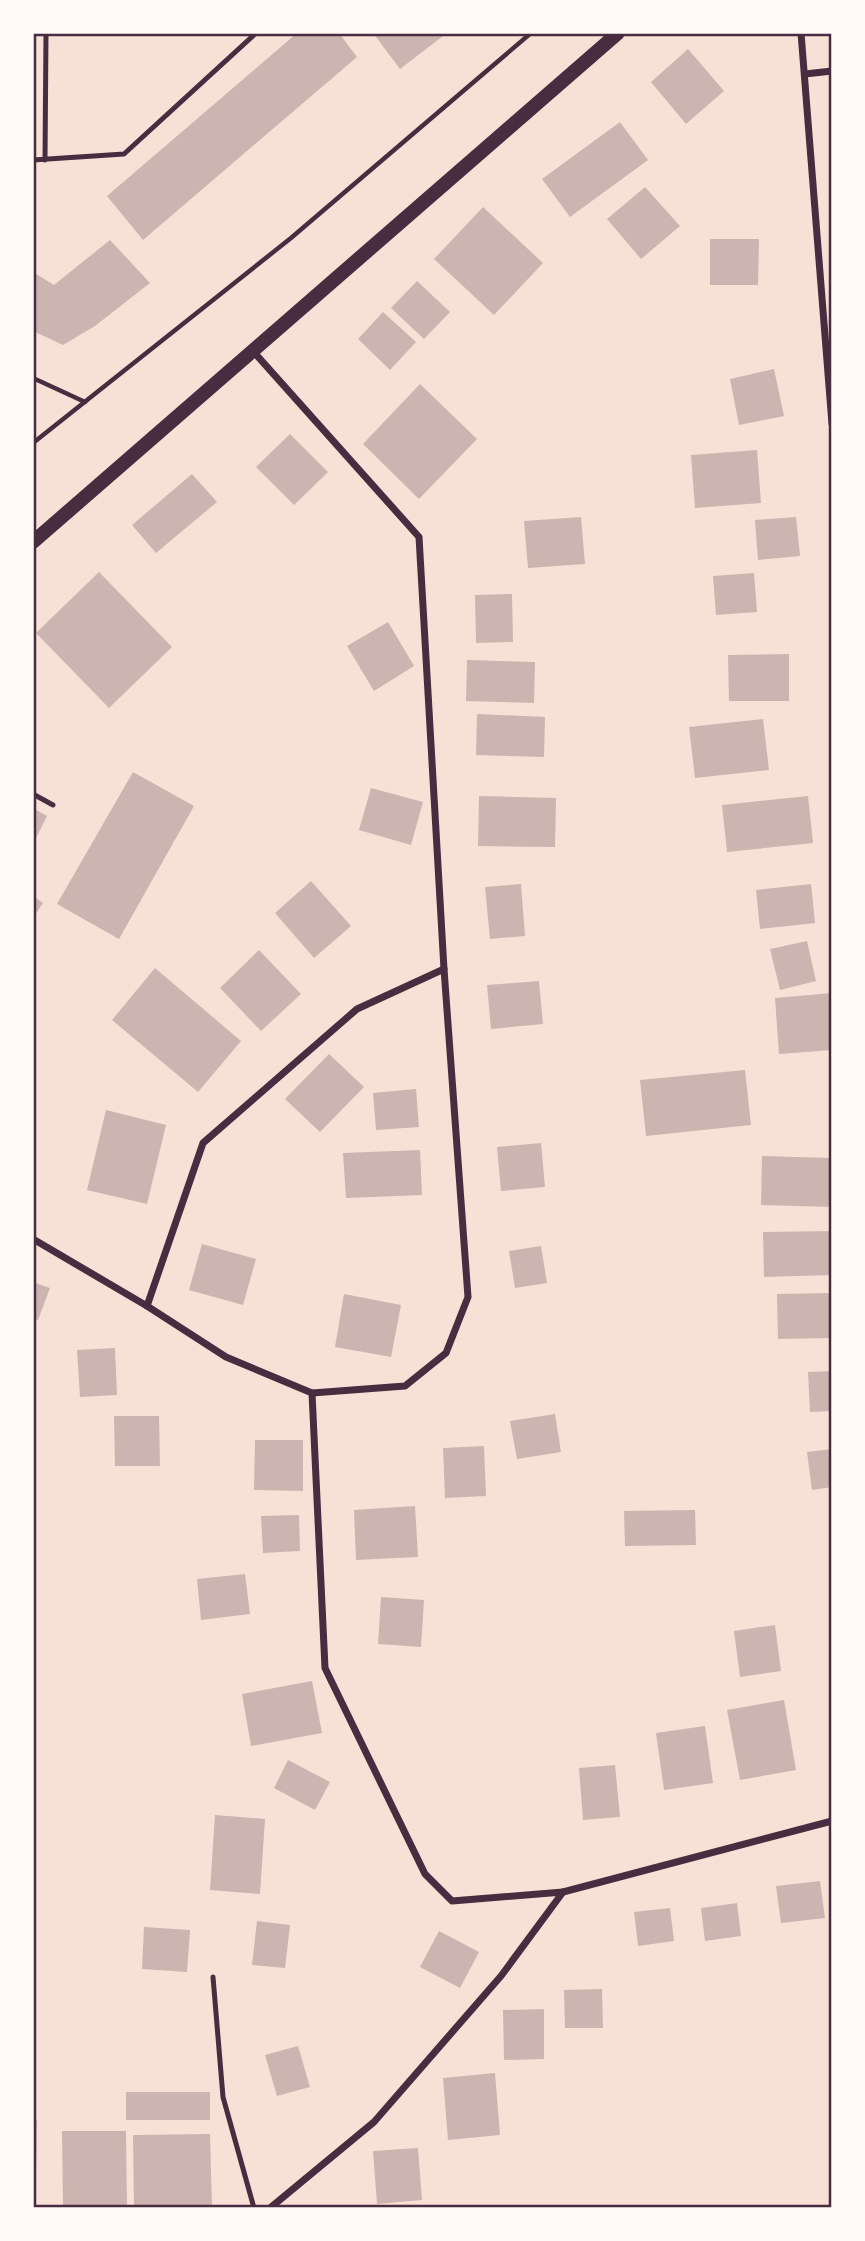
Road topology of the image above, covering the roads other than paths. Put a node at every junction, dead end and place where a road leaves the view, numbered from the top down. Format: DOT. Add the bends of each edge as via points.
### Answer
graph roads {
  1 [pos="46,33"];
  2 [pos="256,33"];
  3 [pos="618,33"];
  4 [pos="801,33"];
  5 [pos="832,71"];
  6 [pos="804,74"];
  7 [pos="33,160"];
  8 [pos="45,160"];
  9 [pos="252,349"];
  10 [pos="832,424"];
  11 [pos="33,541"];
  12 [pos="33,794"];
  13 [pos="53,805"];
  14 [pos="444,969"];
  15 [pos="33,1239"];
  16 [pos="147,1306"];
  17 [pos="312,1393"];
  18 [pos="832,1821"];
  19 [pos="563,1892"];
  20 [pos="213,1977"];
  21 [pos="254,2208"];
  22 [pos="270,2208"];
  1 -- 8 [label="lane"];
  2 -- 8 [label="lane" via="124,155"];
  3 -- 9 [label="main road"];
  4 -- 6 [label="street"];
  5 -- 6 [label="street"];
  6 -- 10 [label="street"];
  7 -- 8 [label="lane"];
  9 -- 11 [label="main road"];
  9 -- 14 [label="street" via="419,537"];
  12 -- 13 [label="lane"];
  14 -- 16 [label="street" via="357,1009 203,1143"];
  14 -- 17 [label="street" via="468,1297 446,1353 405,1386"];
  15 -- 16 [label="street"];
  16 -- 17 [label="street" via="226,1357"];
  17 -- 19 [label="street" via="325,1668 425,1874 452,1902"];
  18 -- 19 [label="street"];
  19 -- 22 [label="street" via="500,1976 374,2122"];
  20 -- 21 [label="lane" via="223,2097"];
}
